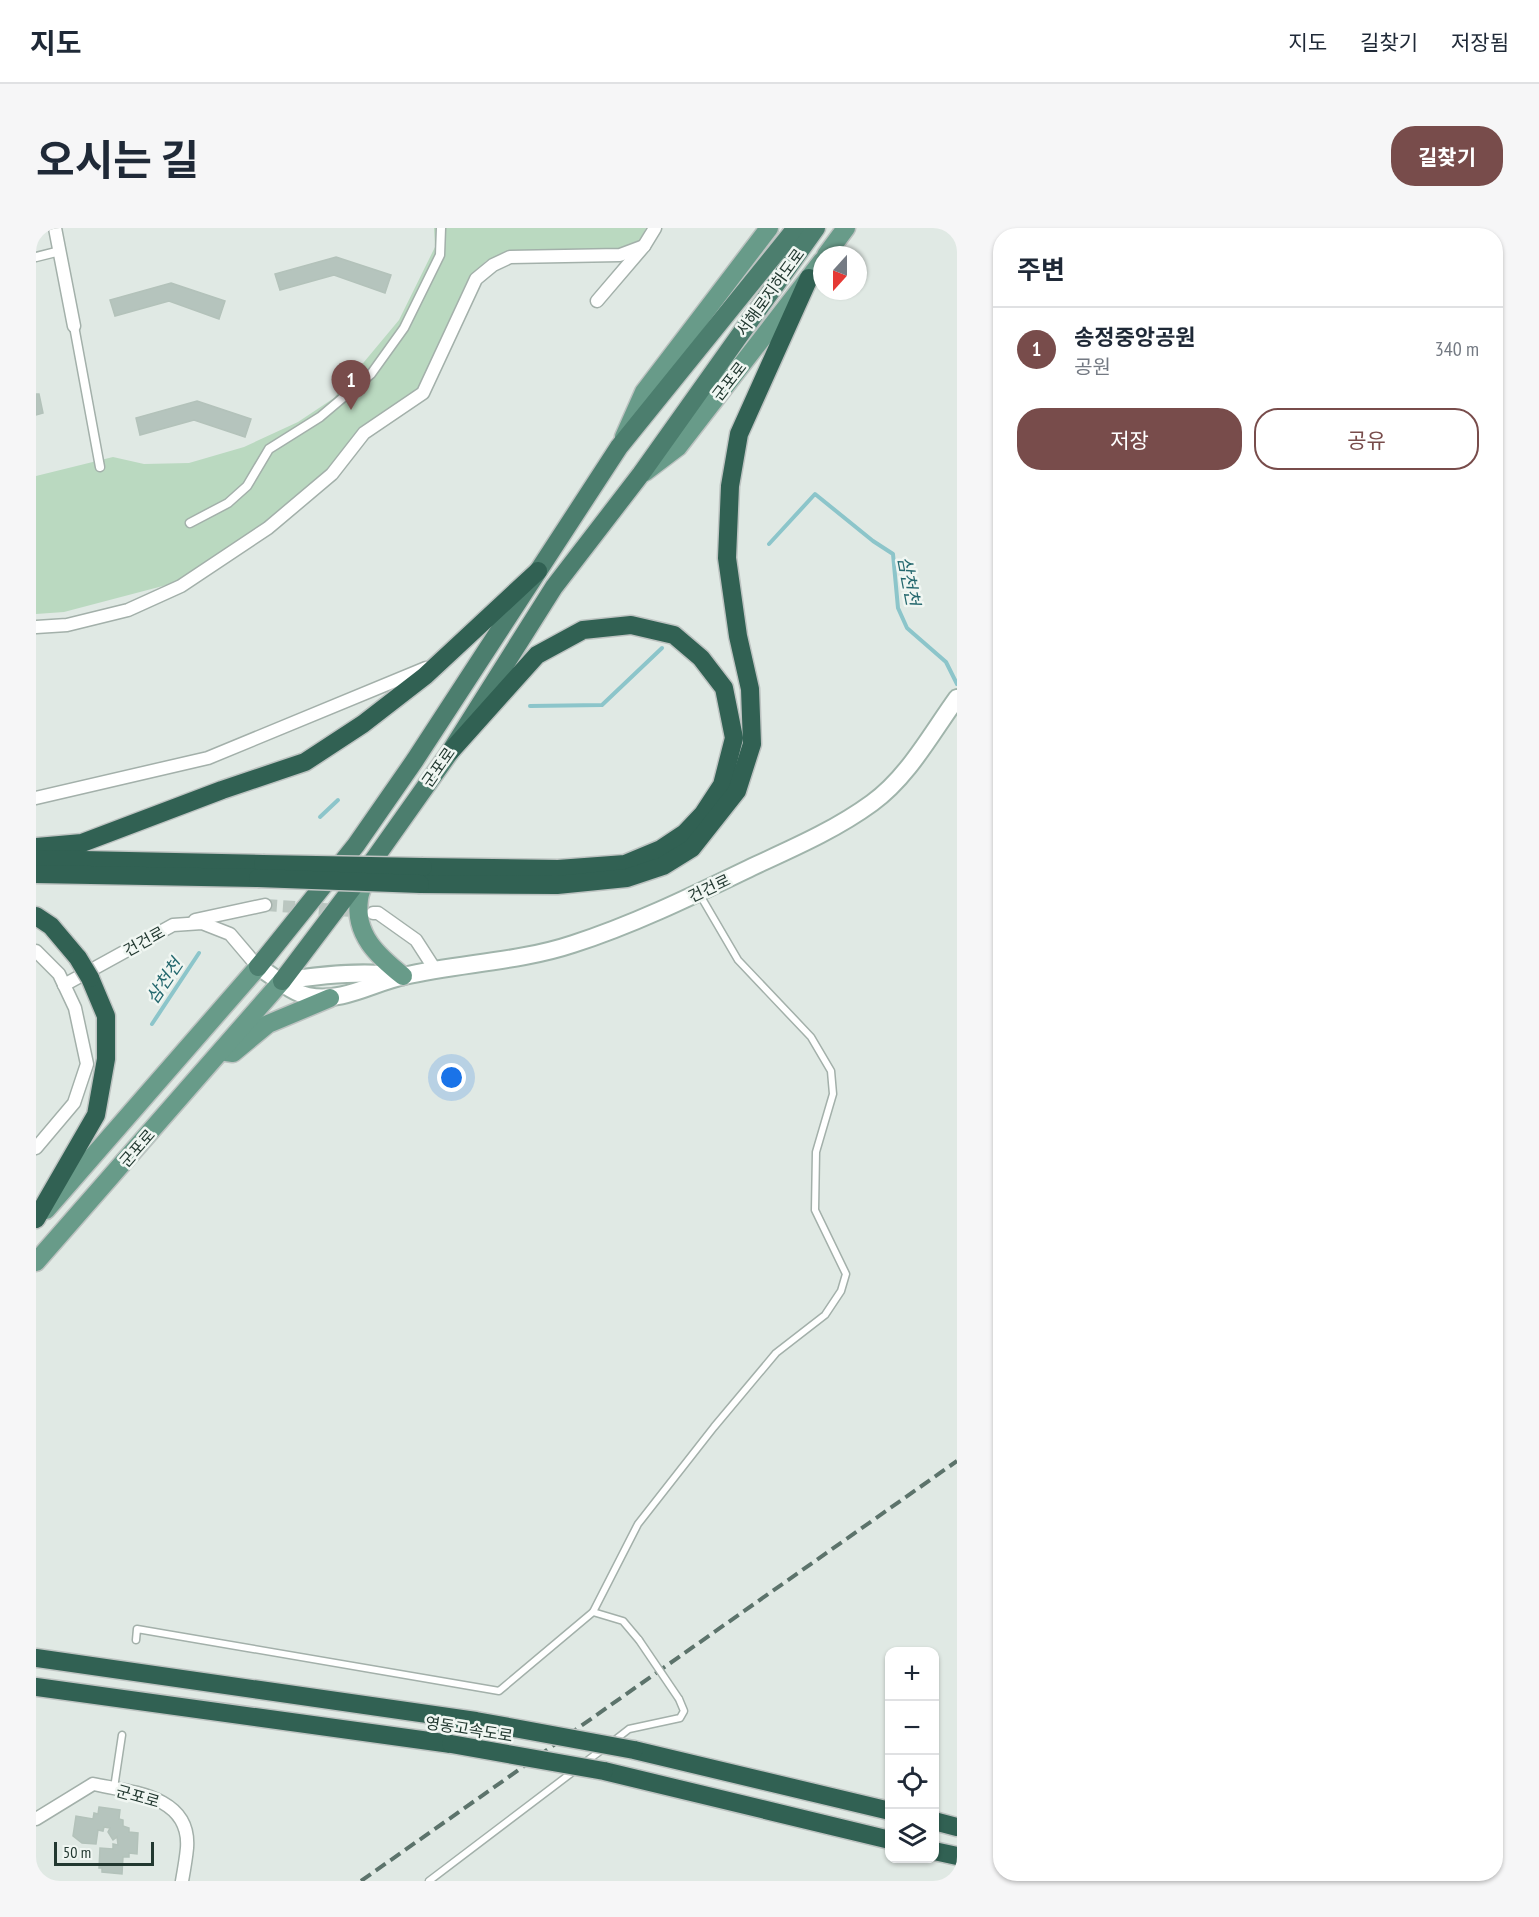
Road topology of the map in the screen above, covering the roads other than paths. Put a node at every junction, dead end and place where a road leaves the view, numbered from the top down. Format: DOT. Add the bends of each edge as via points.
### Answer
graph roads {
  1 [pos="55,228"];
  2 [pos="441,228"];
  3 [pos="655,228"];
  4 [pos="770,228"];
  5 [pos="796,228"];
  6 [pos="816,228"];
  7 [pos="846,228"];
  8 [pos="644,246"];
  9 [pos="833,246"];
  10 [pos="60,251"];
  11 [pos="36,257"];
  12 [pos="813,273"];
  13 [pos="809,278"];
  14 [pos="597,301"];
  15 [pos="74,326"];
  16 [pos="619,447"];
  17 [pos="100,467"];
  18 [pos="641,474"];
  19 [pos="190,523"];
  20 [pos="538,571"];
  21 [pos="36,627"];
  22 [pos="440,663"];
  23 [pos="957,698"];
  24 [pos="450,752"];
  25 [pos="36,798"];
  26 [pos="36,847"];
  27 [pos="375,858"];
  28 [pos="36,859"];
  29 [pos="260,871"];
  30 [pos="36,874"];
  31 [pos="422,875"];
  32 [pos="699,893"];
  33 [pos="265,905"];
  34 [pos="374,913"];
  35 [pos="36,916"];
  36 [pos="173,924"];
  37 [pos="36,951"];
  38 [pos="258,967"];
  39 [pos="436,971"];
  40 [pos="403,976"];
  41 [pos="282,981"];
  42 [pos="64,985"];
  43 [pos="330,998"];
  44 [pos="222,1051"];
  45 [pos="36,1148"];
  46 [pos="36,1221"];
  47 [pos="36,1262"];
  48 [pos="593,1612"];
  49 [pos="136,1640"];
  50 [pos="36,1658"];
  51 [pos="36,1687"];
  52 [pos="122,1735"];
  53 [pos="114,1789"];
  54 [pos="885,1810"];
  55 [pos="36,1819"];
  56 [pos="939,1822"];
  57 [pos="957,1827"];
  58 [pos="885,1839"];
  59 [pos="939,1852"];
  60 [pos="957,1856"];
  61 [pos="182,1881"];
  62 [pos="429,1881"];
  1 -- 10 [label="street"];
  2 -- 19 [label="street" via="440,255 404,328 371,374 320,417 269,449 246,486 228,503"];
  3 -- 8 [label="street"];
  4 -- 16 [label="main road, 군포로" via="644,392"];
  5 -- 16 [label="highway, 서해로지하도로"];
  6 -- 18 [label="highway, 서해로지하도로"];
  7 -- 9 [label="main road"];
  8 -- 14 [label="street"];
  8 -- 21 [label="street" via="620,255 510,257 493,265 476,279 423,393 364,433 332,474 268,528 181,586 128,610 66,625"];
  10 -- 11 [label="street"];
  10 -- 15 [label="street"];
  12 -- 13 [label="main road, 군포로"];
  13 -- 18 [label="main road, 군포로" via="678,447"];
  13 -- 31 [label="highway" via="739,434 730,486 727,558 750,689 752,744 737,791 692,848 663,866 627,878 557,885"];
  15 -- 17 [label="street"];
  16 -- 20 [label="highway, 군포로"];
  18 -- 24 [label="highway, 군포로" via="554,588"];
  20 -- 22 [label="highway"];
  20 -- 38 [label="highway, 군포로" via="356,845"];
  22 -- 25 [label="street" via="208,758"];
  22 -- 26 [label="highway" via="363,724 305,762 82,843"];
  23 -- 32 [label="main road, 건건로" via="903,773 874,802 832,830"];
  24 -- 27 [label="highway, 군포로"];
  24 -- 31 [label="highway" via="537,655 583,630 631,625 674,635 701,658 724,688 734,738 722,785 703,814 685,833 661,849 626,864"];
  27 -- 40 [label="main road" via="359,898 359,921 374,952"];
  27 -- 41 [label="highway, 군포로"];
  28 -- 29 [label="highway"];
  29 -- 30 [label="highway"];
  29 -- 31 [label="highway, bridge"];
  32 -- 39 [label="main road, 건건로" via="573,944"];
  32 -- 48 [label="lane" via="738,960 811,1037 831,1071 833,1094 816,1152 815,1210 846,1274 842,1290 825,1315 776,1353 638,1524"];
  33 -- 36 [label="street"];
  34 -- 39 [label="street" via="416,940"];
  35 -- 46 [label="highway, bridge" via="78,958 106,1016 106,1059 96,1115"];
  36 -- 38 [label="street, 건건로" via="202,923 230,934"];
  36 -- 42 [label="street, 건건로"];
  37 -- 42 [label="street" via="59,974"];
  38 -- 41 [label="main road, 건건로"];
  38 -- 46 [label="main road, 군포로"];
  39 -- 40 [label="main road, 건건로"];
  40 -- 41 [label="main road, 건건로" via="382,973"];
  40 -- 43 [label="main road, 건건로"];
  41 -- 43 [label="main road, 건건로" via="308,996"];
  41 -- 44 [label="main road, 군포로"];
  42 -- 45 [label="street" via="75,1008 87,1064 74,1103"];
  43 -- 44 [label="main road" via="268,1024 233,1053"];
  44 -- 47 [label="main road, 군포로"];
  48 -- 49 [label="lane" via="499,1691 137,1629"];
  48 -- 62 [label="lane, bridge" via="623,1621 639,1640 679,1699 684,1711 680,1718 628,1729"];
  50 -- 54 [label="highway, 영동고속도로, bridge" via="476,1721 634,1750"];
  51 -- 58 [label="highway, 영동고속도로, bridge" via="451,1744 604,1771"];
  52 -- 53 [label="lane"];
  53 -- 55 [label="street, 군포로" via="93,1784"];
  53 -- 61 [label="street, 군포로" via="158,1798 175,1810 188,1846"];
  56 -- 57 [label="highway"];
  59 -- 60 [label="highway"];
}
